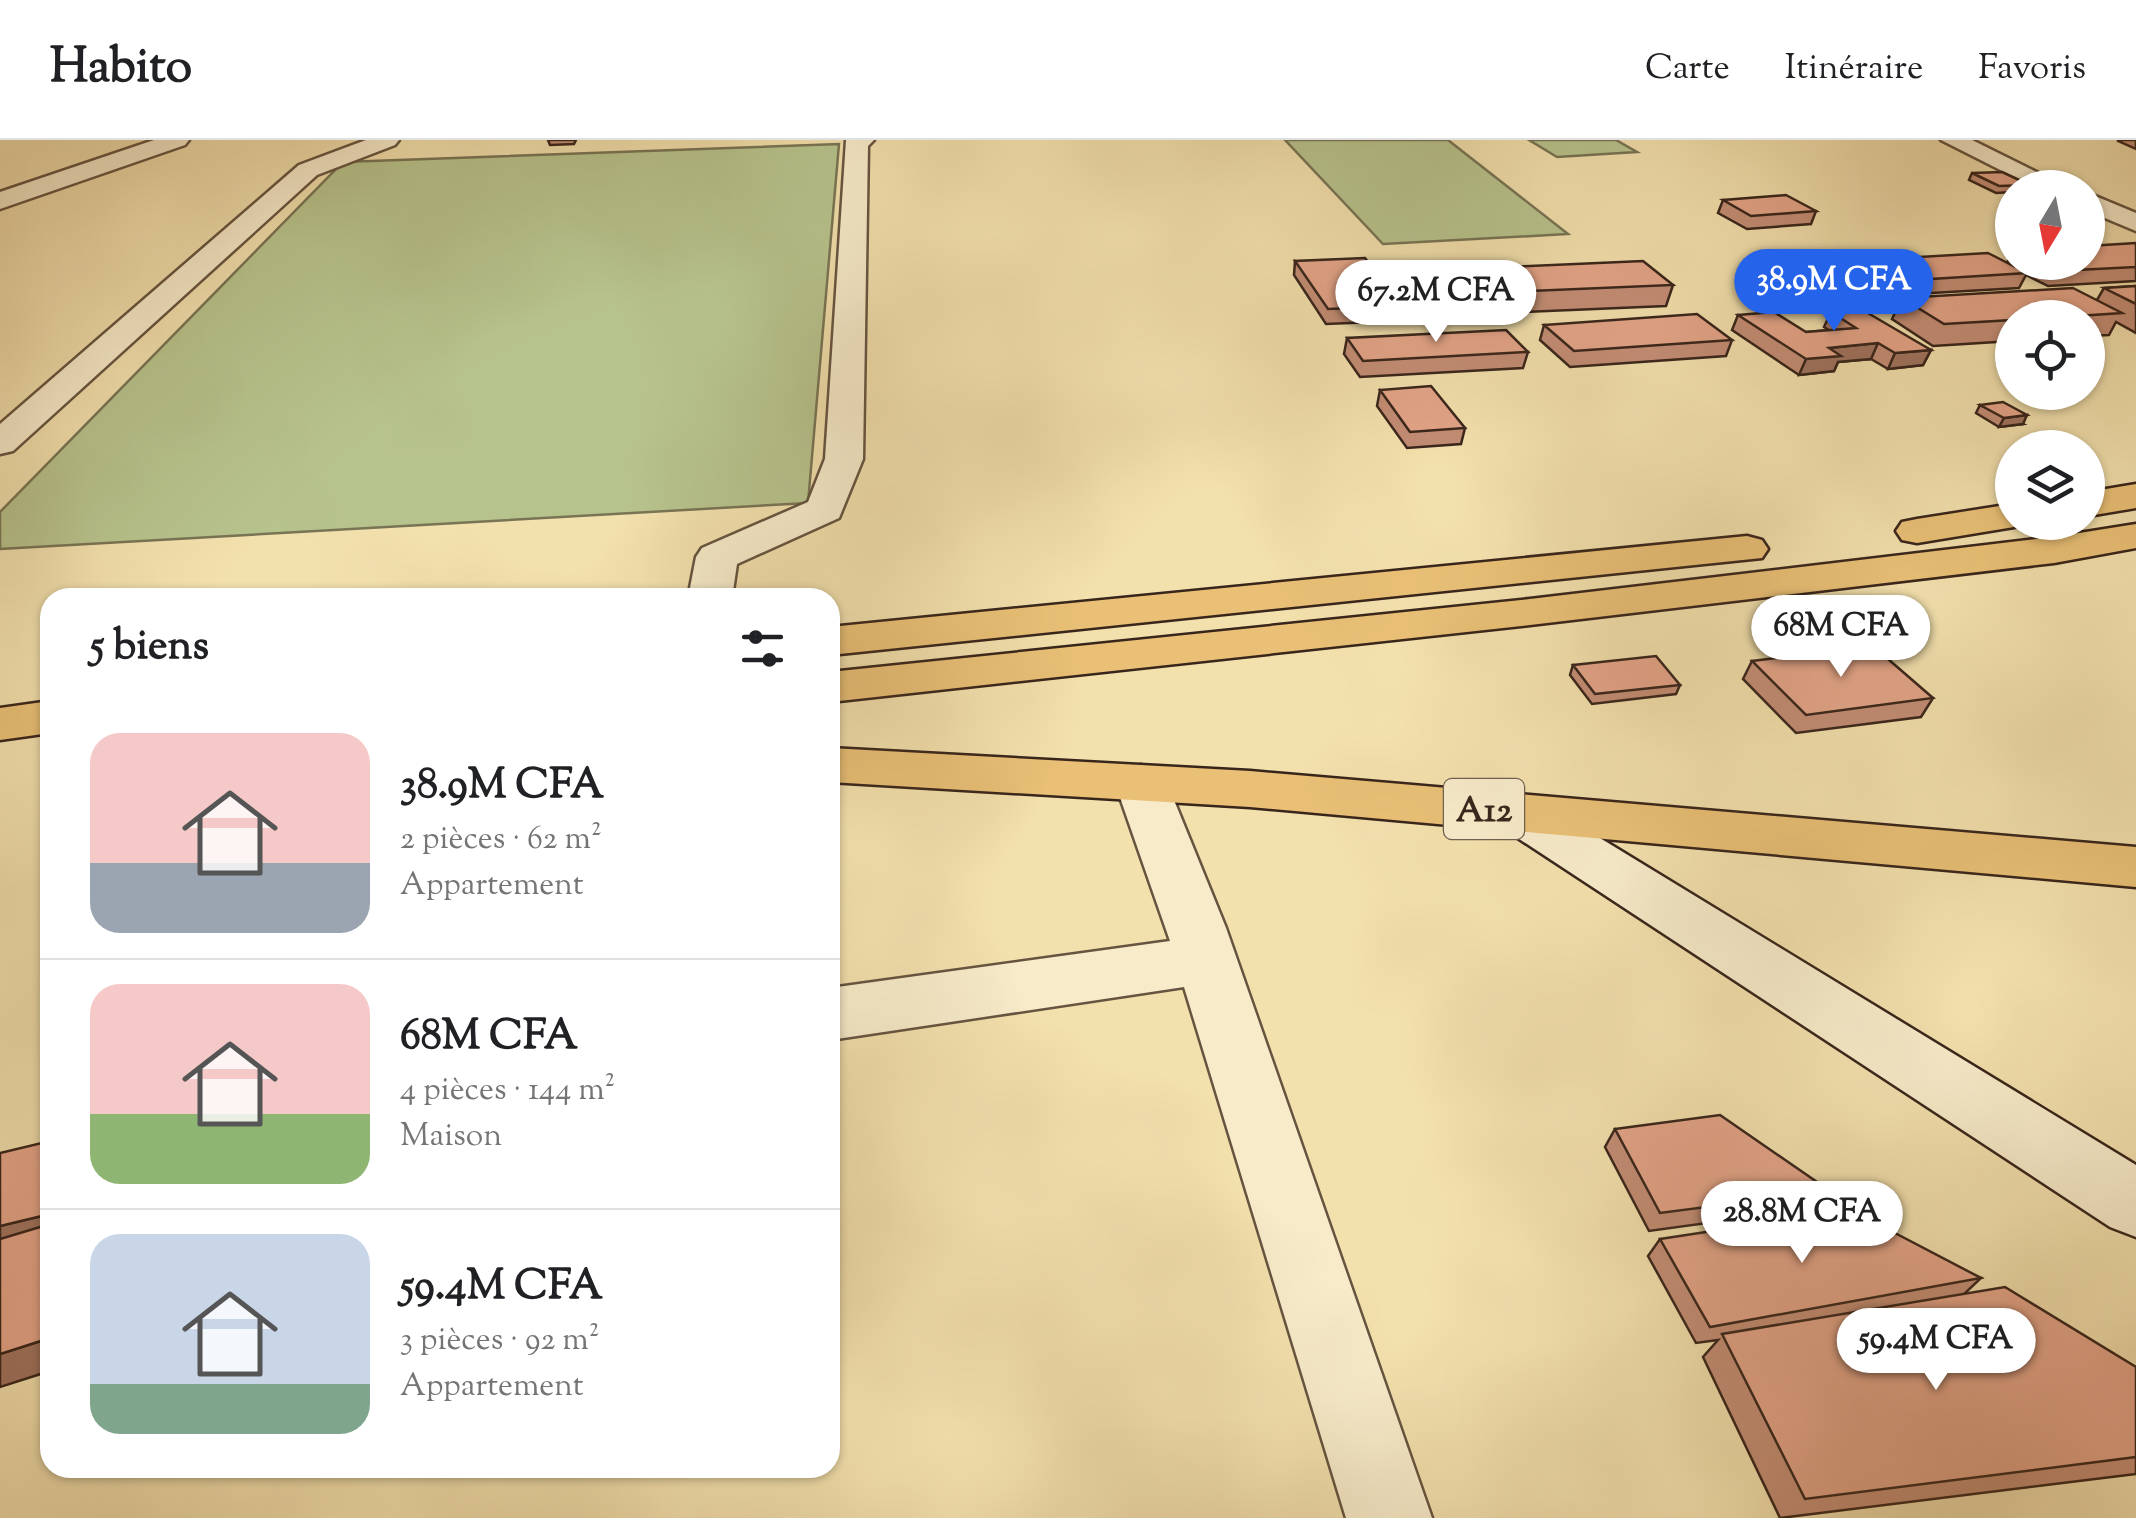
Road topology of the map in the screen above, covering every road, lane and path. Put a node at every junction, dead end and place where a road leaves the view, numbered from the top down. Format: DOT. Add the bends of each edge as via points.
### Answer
graph roads {
  1 [pos="177,140"];
  2 [pos="862,140"];
  3 [pos="1954,140"];
  4 [pos="393,142"];
  5 [pos="2018,170"];
  6 [pos="0,201"];
  7 [pos="2105,209"];
  8 [pos="2136,223"];
  9 [pos="0,444"];
  10 [pos="2136,496"];
  11 [pos="2105,501"];
  12 [pos="1995,519"];
  13 [pos="2136,536"];
  14 [pos="712,588"];
  15 [pos="840,640"];
  16 [pos="840,686"];
  17 [pos="40,720"];
  18 [pos="0,727"];
  19 [pos="40,731"];
  20 [pos="840,767"];
  21 [pos="1141,783"];
  22 [pos="1517,812"];
  23 [pos="2136,867"];
  24 [pos="1206,960"];
  25 [pos="840,1013"];
  26 [pos="2136,1204"];
  27 [pos="1389,1518"];
  1 -- 6 [label="street"];
  2 -- 14 [label="street" via="856,143 844,459 825,509 717,557"];
  3 -- 5 [label="street"];
  4 -- 9 [label="street" via="308,170"];
  7 -- 8 [label="street"];
  10 -- 11 [label="main road"];
  12 -- 15 [label="main road" via="1898,534"];
  13 -- 16 [label="main road" via="1530,612"];
  17 -- 18 [label="main road"];
  18 -- 19 [label="main road"];
  20 -- 21 [label="main road, A12"];
  21 -- 22 [label="main road, A12"];
  21 -- 24 [label="street"];
  22 -- 23 [label="main road, A12"];
  22 -- 26 [label="street"];
  24 -- 25 [label="street"];
  24 -- 27 [label="street"];
}
